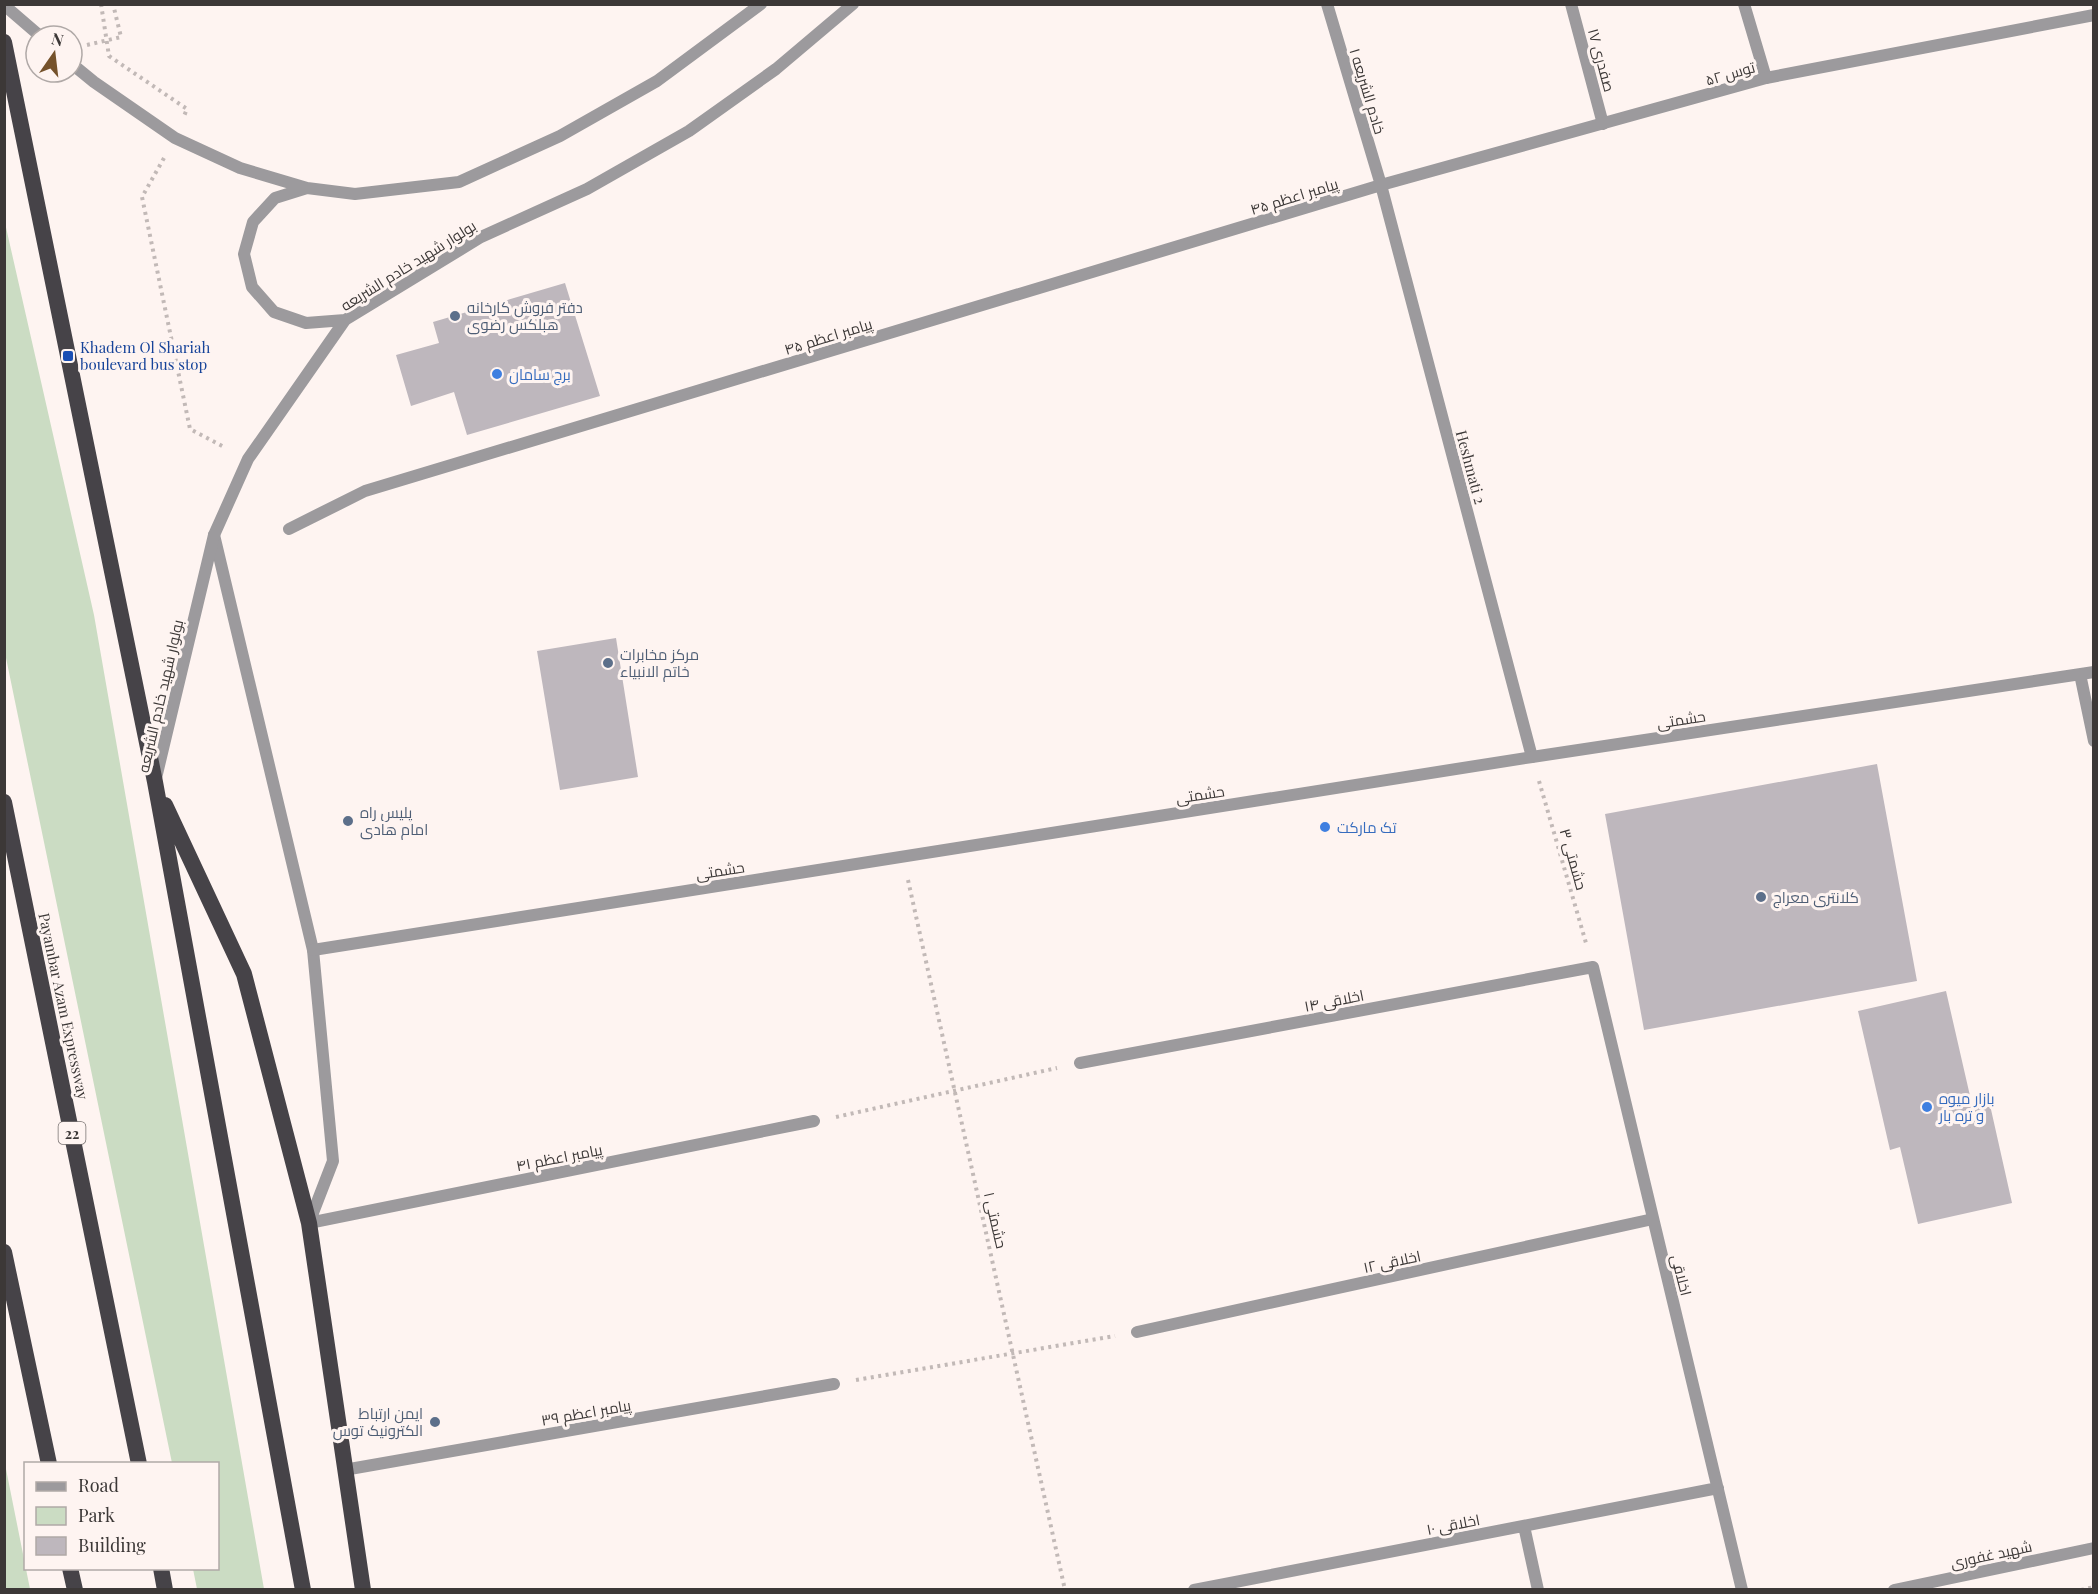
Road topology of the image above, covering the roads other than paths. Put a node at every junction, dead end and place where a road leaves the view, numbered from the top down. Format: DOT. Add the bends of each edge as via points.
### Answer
graph roads {
  1 [pos="760,4"];
  2 [pos="853,4"];
  3 [pos="1327,4"];
  4 [pos="1572,4"];
  5 [pos="1744,4"];
  6 [pos="4,5"];
  7 [pos="2094,15"];
  8 [pos="26,24"];
  9 [pos="4,42"];
  10 [pos="84,74"];
  11 [pos="1766,78"];
  12 [pos="1603,124"];
  13 [pos="1381,185"];
  14 [pos="307,188"];
  15 [pos="345,320"];
  16 [pos="289,529"];
  17 [pos="214,535"];
  18 [pos="2094,672"];
  19 [pos="2080,674"];
  20 [pos="2094,741"];
  21 [pos="1532,757"];
  22 [pos="155,782"];
  23 [pos="4,802"];
  24 [pos="313,950"];
  25 [pos="1593,967"];
  26 [pos="1080,1063"];
  27 [pos="814,1121"];
  28 [pos="1653,1219"];
  29 [pos="309,1223"];
  30 [pos="4,1252"];
  31 [pos="1137,1332"];
  32 [pos="834,1383"];
  33 [pos="48,1462"];
  34 [pos="140,1462"];
  35 [pos="344,1470"];
  36 [pos="1718,1488"];
  37 [pos="1524,1526"];
  38 [pos="2094,1548"];
  39 [pos="70,1570"];
  40 [pos="161,1570"];
  41 [pos="75,1590"];
  42 [pos="165,1590"];
  43 [pos="303,1590"];
  44 [pos="363,1590"];
  45 [pos="1194,1590"];
  46 [pos="1538,1590"];
  47 [pos="1742,1590"];
  48 [pos="1894,1590"];
  1 -- 14 [label="street" via="657,81 560,136 459,182 355,195"];
  2 -- 15 [label="street, بولوار شهید خادم الشریعه" via="776,69 689,131 587,189 481,237"];
  3 -- 13 [label="street, خادم الشریعه ۱"];
  4 -- 12 [label="street, صفدری ۱۷"];
  5 -- 11 [label="street"];
  6 -- 8 [label="street"];
  7 -- 11 [label="street, توس ۵۲"];
  9 -- 22 [label="highway"];
  10 -- 14 [label="street" via="175,138 240,168"];
  11 -- 12 [label="street, توس ۵۲"];
  12 -- 13 [label="street, توس ۵۲"];
  13 -- 16 [label="street, پیامبر اعظم ۴۵" via="365,490"];
  13 -- 21 [label="street, Heshmati 2"];
  14 -- 15 [label="street" via="275,198 253,222 244,254 252,287 274,312 306,323"];
  15 -- 17 [label="street, بولوار شهید خادم الشریعه" via="248,459"];
  17 -- 22 [label="street, بولوار شهید خادم الشریعه"];
  17 -- 24 [label="street"];
  18 -- 19 [label="street, حشمتی"];
  19 -- 20 [label="street"];
  19 -- 21 [label="street, حشمتی"];
  21 -- 24 [label="street, حشمتی"];
  22 -- 29 [label="highway" via="244,974"];
  22 -- 43 [label="highway"];
  23 -- 34 [label="highway, Payambar Azam Expressway / 22"];
  24 -- 29 [label="street" via="333,1161"];
  25 -- 26 [label="street, اخلاقی ۱۴"];
  25 -- 28 [label="street, اخلاقی"];
  27 -- 29 [label="street, پیامبر اعظم ۴۱"];
  28 -- 31 [label="street, اخلاقی ۱۲"];
  28 -- 36 [label="street, اخلاقی"];
  29 -- 35 [label="highway"];
  30 -- 33 [label="highway"];
  32 -- 35 [label="street, پیامبر اعظم ۳۹"];
  35 -- 44 [label="highway"];
  36 -- 37 [label="street, اخلاقی ۱۰"];
  36 -- 47 [label="street, اخلاقی"];
  37 -- 45 [label="street, اخلاقی ۱۰"];
  37 -- 46 [label="street"];
  38 -- 48 [label="street, شهید غفوری"];
  39 -- 41 [label="highway"];
  40 -- 42 [label="highway"];
}
